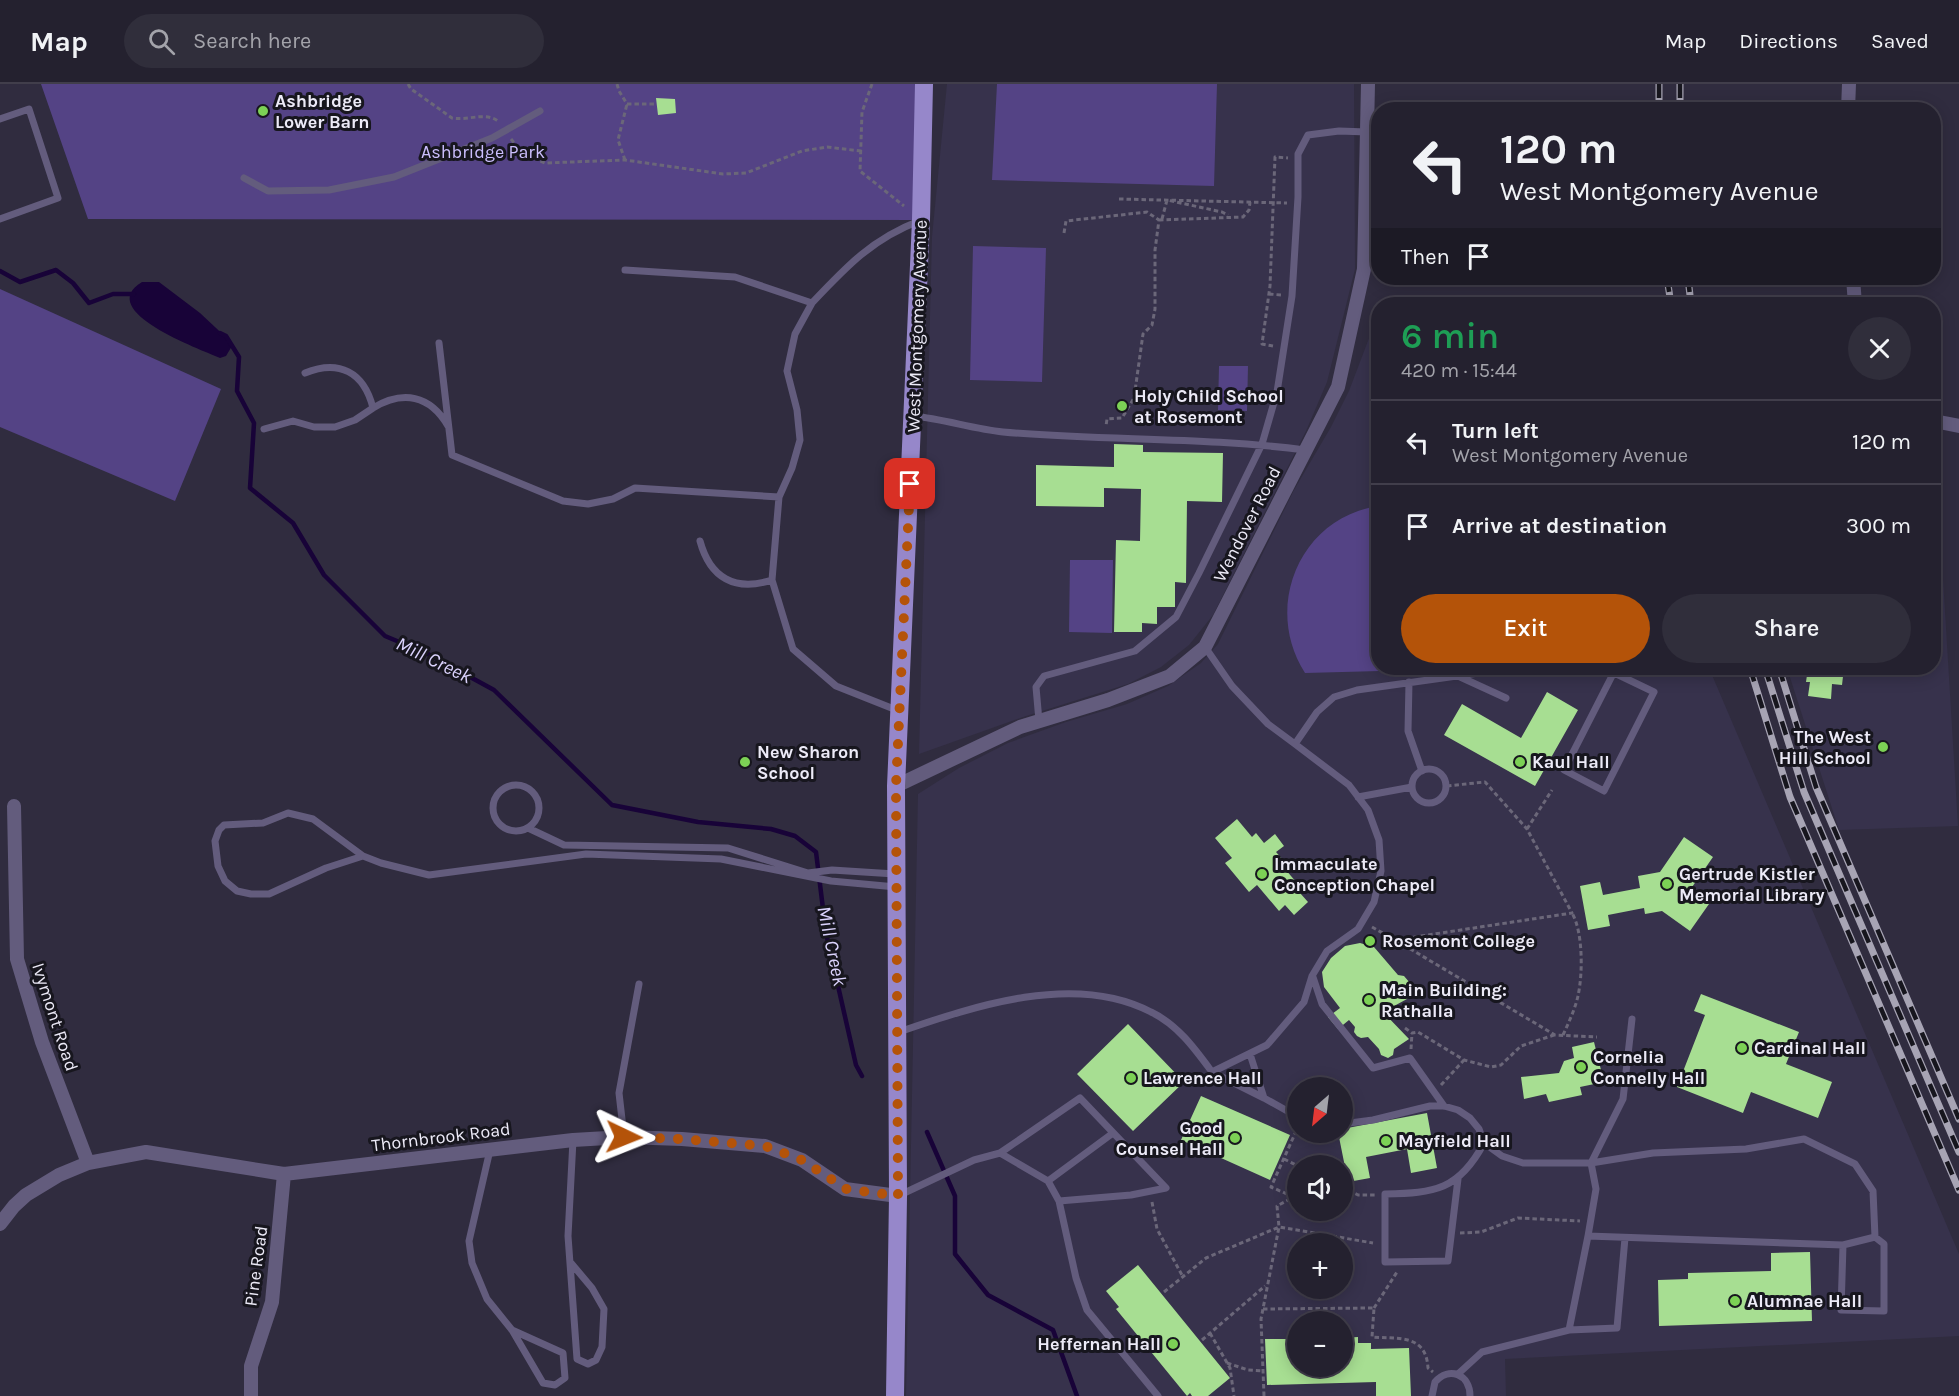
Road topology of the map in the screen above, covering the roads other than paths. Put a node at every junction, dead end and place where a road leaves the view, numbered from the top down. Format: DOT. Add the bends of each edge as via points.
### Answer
graph roads {
  1 [pos="924,84"];
  2 [pos="1368,84"];
  3 [pos="1849,84"];
  4 [pos="1848,102"];
  5 [pos="540,111"];
  6 [pos="0,119"];
  7 [pos="1367,132"];
  8 [pos="244,178"];
  9 [pos="0,219"];
  10 [pos="921,220"];
  11 [pos="625,270"];
  12 [pos="812,303"];
  13 [pos="439,343"];
  14 [pos="305,373"];
  15 [pos="373,408"];
  16 [pos="913,416"];
  17 [pos="1941,422"];
  18 [pos="1959,426"];
  19 [pos="449,428"];
  20 [pos="264,429"];
  21 [pos="1262,444"];
  22 [pos="1305,450"];
  23 [pos="779,496"];
  24 [pos="700,541"];
  25 [pos="772,580"];
  26 [pos="1205,647"];
  27 [pos="1465,675"];
  28 [pos="1612,675"];
  29 [pos="1620,675"];
  30 [pos="1458,676"];
  31 [pos="1409,682"];
  32 [pos="1506,698"];
  33 [pos="900,712"];
  34 [pos="1039,721"];
  35 [pos="1296,744"];
  36 [pos="1422,771"];
  37 [pos="896,786"];
  38 [pos="1412,787"];
  39 [pos="1358,797"];
  40 [pos="14,806"];
  41 [pos="528,828"];
  42 [pos="363,856"];
  43 [pos="896,881"];
  44 [pos="1312,976"];
  45 [pos="639,984"];
  46 [pos="1632,1019"];
  47 [pos="897,1033"];
  48 [pos="1250,1054"];
  49 [pos="1212,1072"];
  50 [pos="1264,1098"];
  51 [pos="1444,1106"];
  52 [pos="1287,1111"];
  53 [pos="1353,1123"];
  54 [pos="1113,1133"];
  55 [pos="624,1137"];
  56 [pos="573,1140"];
  57 [pos="1484,1143"];
  58 [pos="490,1150"];
  59 [pos="1000,1153"];
  60 [pos="87,1163"];
  61 [pos="1591,1163"];
  62 [pos="285,1174"];
  63 [pos="1458,1179"];
  64 [pos="1048,1181"];
  65 [pos="898,1196"];
  66 [pos="1059,1201"];
  67 [pos="0,1224"];
  68 [pos="1588,1236"];
  69 [pos="1875,1237"];
  70 [pos="1625,1238"];
  71 [pos="1843,1245"];
  72 [pos="571,1263"];
  73 [pos="512,1330"];
  74 [pos="1569,1330"];
  75 [pos="1458,1374"];
  76 [pos="251,1396"];
  77 [pos="895,1396"];
  78 [pos="1158,1396"];
  79 [pos="1432,1396"];
  80 [pos="1470,1396"];
  1 -- 10 [label="main road, West Montgomery Avenue"];
  2 -- 7 [label="street, Wendover Road"];
  3 -- 4 [label="street"];
  5 -- 8 [label="lane" via="492,138 394,177 329,190 278,191 268,191"];
  6 -- 9 [label="lane" via="29,109 58,198"];
  7 -- 21 [label="lane" via="1308,135 1298,154 1292,296 1277,392"];
  7 -- 22 [label="street, Wendover Road" via="1364,269 1338,387"];
  10 -- 12 [label="lane" via="894,230 849,263"];
  10 -- 16 [label="main road, West Montgomery Avenue"];
  11 -- 12 [label="lane" via="735,277"];
  12 -- 23 [label="lane" via="795,334 787,371 800,440"];
  13 -- 19 [label="lane"];
  14 -- 15 [label="lane" via="319,367 348,371 361,380"];
  15 -- 19 [label="lane" via="386,400 416,398 441,415"];
  15 -- 20 [label="lane" via="356,420 335,427 314,427 293,420"];
  16 -- 21 [label="lane" via="1002,432"];
  16 -- 33 [label="main road, West Montgomery Avenue"];
  17 -- 18 [label="street"];
  19 -- 23 [label="lane" via="452,455 563,501 588,504 613,499 634,488"];
  21 -- 22 [label="lane"];
  21 -- 34 [label="lane" via="1176,617 1136,651 1044,676 1036,687"];
  22 -- 26 [label="street, Wendover Road"];
  23 -- 25 [label="lane"];
  24 -- 25 [label="lane" via="704,556 726,579 741,585"];
  25 -- 33 [label="lane" via="793,649 836,686"];
  26 -- 34 [label="street, Wendover Road" via="1170,676"];
  26 -- 35 [label="lane" via="1232,686 1268,724"];
  27 -- 30 [label="lane"];
  28 -- 29 [label="lane" via="1564,770 1604,791 1654,692"];
  30 -- 31 [label="lane"];
  30 -- 32 [label="lane"];
  31 -- 35 [label="lane" via="1334,697 1317,712"];
  31 -- 36 [label="lane" via="1408,731"];
  33 -- 37 [label="main road, West Montgomery Avenue"];
  34 -- 37 [label="street, Wendover Road"];
  35 -- 39 [label="lane" via="1349,785"];
  36 -- 38 [label="lane"];
  36 -- 38 [label="lane" via="1435,770 1444,779 1446,786 1441,798 1429,803 1417,798"];
  37 -- 43 [label="main road, West Montgomery Avenue"];
  38 -- 39 [label="lane"];
  39 -- 44 [label="lane" via="1368,810 1379,840 1381,872 1374,902 1358,929 1328,951"];
  40 -- 60 [label="street, Ivymont Road" via="17,958 42,1042"];
  41 -- 41 [label="lane" via="537,817 536,796 526,786 504,787 492,805 495,819 513,831"];
  41 -- 43 [label="lane" via="564,844 728,848 808,873 861,871"];
  42 -- 42 [label="lane" via="313,819 288,813 263,823 224,825 215,841 218,866 225,880 237,891 251,894 269,894"];
  42 -- 43 [label="lane" via="429,875 586,854 722,859 831,882"];
  43 -- 47 [label="main road, West Montgomery Avenue"];
  44 -- 48 [label="lane" via="1304,1002 1266,1045"];
  44 -- 51 [label="lane" via="1322,1004 1373,1068 1410,1058"];
  45 -- 55 [label="lane" via="619,1093"];
  46 -- 61 [label="lane" via="1623,1100"];
  47 -- 49 [label="lane" via="963,1010 1032,996 1112,997 1152,1012 1186,1037"];
  47 -- 65 [label="main road, West Montgomery Avenue"];
  48 -- 49 [label="lane"];
  48 -- 50 [label="lane"];
  49 -- 50 [label="lane"];
  50 -- 52 [label="lane"];
  51 -- 53 [label="lane"];
  51 -- 57 [label="lane" via="1470,1118"];
  54 -- 59 [label="lane" via="1080,1098"];
  54 -- 64 [label="lane"];
  54 -- 66 [label="lane" via="1166,1188"];
  55 -- 56 [label="street, Thornbrook Road"];
  55 -- 65 [label="street, Thornbrook Road" via="765,1146 802,1160 846,1189"];
  56 -- 58 [label="street, Thornbrook Road"];
  56 -- 72 [label="lane" via="568,1236"];
  57 -- 61 [label="lane" via="1502,1156 1522,1163"];
  57 -- 63 [label="lane" via="1474,1163"];
  58 -- 62 [label="street, Thornbrook Road"];
  58 -- 73 [label="lane" via="469,1241 472,1263 487,1299"];
  59 -- 64 [label="lane"];
  59 -- 65 [label="lane" via="974,1160"];
  60 -- 62 [label="street, Thornbrook Road" via="146,1152"];
  60 -- 67 [label="street, Thornbrook Road" via="26,1195"];
  61 -- 68 [label="lane" via="1596,1189"];
  61 -- 69 [label="lane" via="1653,1153 1746,1149 1804,1139 1855,1164 1873,1191"];
  62 -- 76 [label="street, Pine Road" via="272,1302 251,1365"];
  63 -- 63 [label="lane" via="1448,1261 1385,1262 1385,1194 1417,1194"];
  64 -- 66 [label="lane"];
  65 -- 77 [label="main road, West Montgomery Avenue"];
  66 -- 78 [label="lane" via="1087,1310"];
  68 -- 70 [label="lane"];
  68 -- 74 [label="lane"];
  69 -- 71 [label="lane"];
  69 -- 71 [label="lane" via="1884,1244 1884,1311 1841,1310"];
  70 -- 71 [label="lane"];
  70 -- 74 [label="lane" via="1617,1328"];
  72 -- 72 [label="lane" via="578,1359 588,1364 596,1360 602,1347 604,1309"];
  73 -- 73 [label="lane" via="543,1383 555,1385 565,1378 563,1353"];
  74 -- 75 [label="lane" via="1482,1352"];
  75 -- 79 [label="lane" via="1439,1377"];
  75 -- 80 [label="lane" via="1468,1383"];
}
